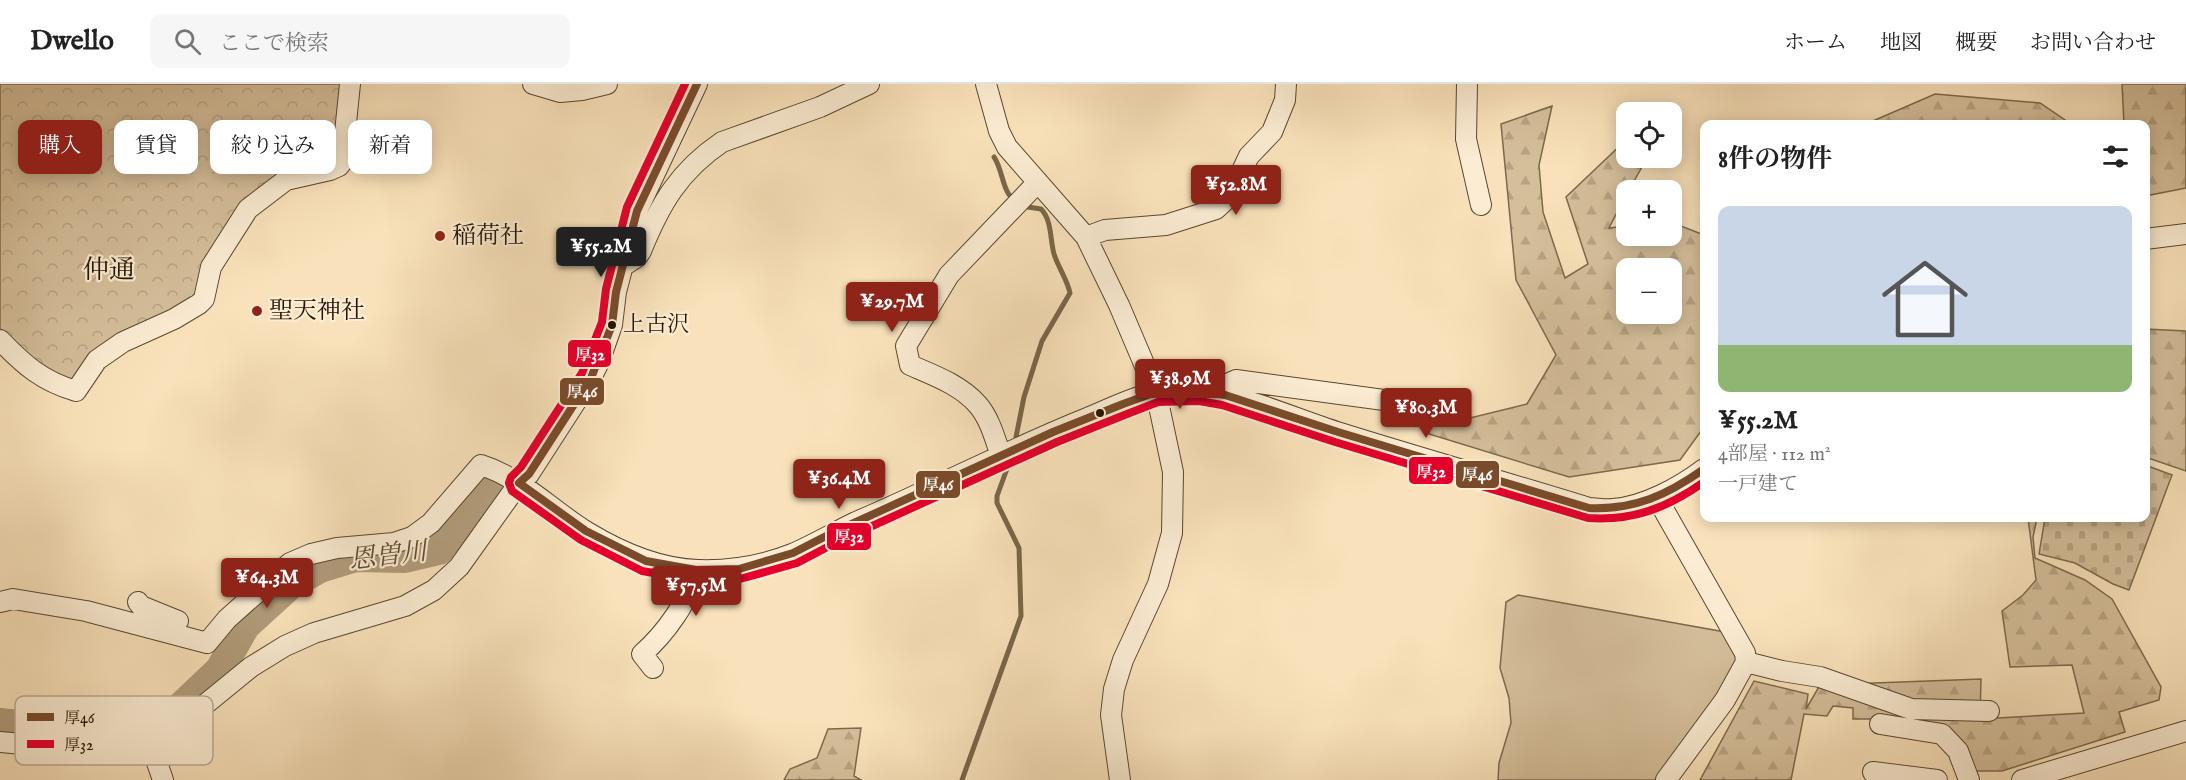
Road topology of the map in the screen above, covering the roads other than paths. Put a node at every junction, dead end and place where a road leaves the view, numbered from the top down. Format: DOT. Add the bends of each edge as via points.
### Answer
graph roads {
  1 [pos="350,84"];
  2 [pos="533,84"];
  3 [pos="607,84"];
  4 [pos="696,84"];
  5 [pos="869,84"];
  6 [pos="986,84"];
  7 [pos="1286,84"];
  8 [pos="1467,84"];
  9 [pos="1038,182"];
  10 [pos="1481,194"];
  11 [pos="2186,234"];
  12 [pos="1086,237"];
  13 [pos="2150,238"];
  14 [pos="623,266"];
  15 [pos="0,340"];
  16 [pos="1156,392"];
  17 [pos="1210,392"];
  18 [pos="1421,405"];
  19 [pos="1001,456"];
  20 [pos="1700,472"];
  21 [pos="519,483"];
  22 [pos="1657,498"];
  23 [pos="696,570"];
  24 [pos="0,602"];
  25 [pos="138,602"];
  26 [pos="178,621"];
  27 [pos="1746,662"];
  28 [pos="653,668"];
  29 [pos="213,698"];
  30 [pos="1989,711"];
  31 [pos="1881,724"];
  32 [pos="2186,731"];
  33 [pos="0,742"];
  34 [pos="15,743"];
  35 [pos="158,765"];
  36 [pos="1873,772"];
  37 [pos="163,780"];
  38 [pos="1120,780"];
  39 [pos="1666,780"];
  40 [pos="1937,780"];
  41 [pos="1969,780"];
  42 [pos="2022,780"];
  1 -- 15 [label="street" via="339,166 286,180 248,209 211,267 199,304 123,342 97,360 77,396 25,366"];
  2 -- 3 [label="street" via="560,92"];
  4 -- 14 [label="street" via="637,212"];
  5 -- 14 [label="street" via="820,107 722,142 711,150 679,181 656,214 641,251"];
  6 -- 9 [label="street" via="1007,147"];
  7 -- 12 [label="street" via="1285,100 1272,132 1249,156 1230,196 1216,209 1166,225 1105,230"];
  8 -- 10 [label="street" via="1466,139"];
  9 -- 12 [label="street"];
  9 -- 19 [label="street" via="948,275 906,346 910,365 945,381 978,404"];
  11 -- 13 [label="street"];
  12 -- 16 [label="street"];
  14 -- 21 [label="street" via="612,325 591,378 529,474"];
  16 -- 17 [label="street"];
  16 -- 19 [label="street"];
  16 -- 38 [label="street" via="1173,472 1172,533 1158,584 1122,660 1114,689 1111,715"];
  17 -- 18 [label="street" via="1236,380"];
  17 -- 22 [label="street" via="1588,508 1614,509"];
  19 -- 23 [label="street" via="793,553 739,569"];
  20 -- 22 [label="street"];
  21 -- 23 [label="street" via="586,531 646,561"];
  21 -- 24 [label="street" via="481,465 431,523 412,537 394,543 337,548 290,563 227,619 207,643 86,611 13,599"];
  21 -- 29 [label="street" via="459,567 434,590 405,606 314,633 285,646 251,667"];
  22 -- 27 [label="street" via="1745,653"];
  23 -- 28 [label="street" via="691,591 642,654"];
  25 -- 26 [label="street"];
  27 -- 30 [label="street" via="1845,681 1911,709"];
  27 -- 39 [label="street" via="1725,700"];
  31 -- 41 [label="street" via="1942,734 1958,752"];
  32 -- 42 [label="street"];
  33 -- 34 [label="street"];
  35 -- 37 [label="street"];
  36 -- 40 [label="street"];
}
